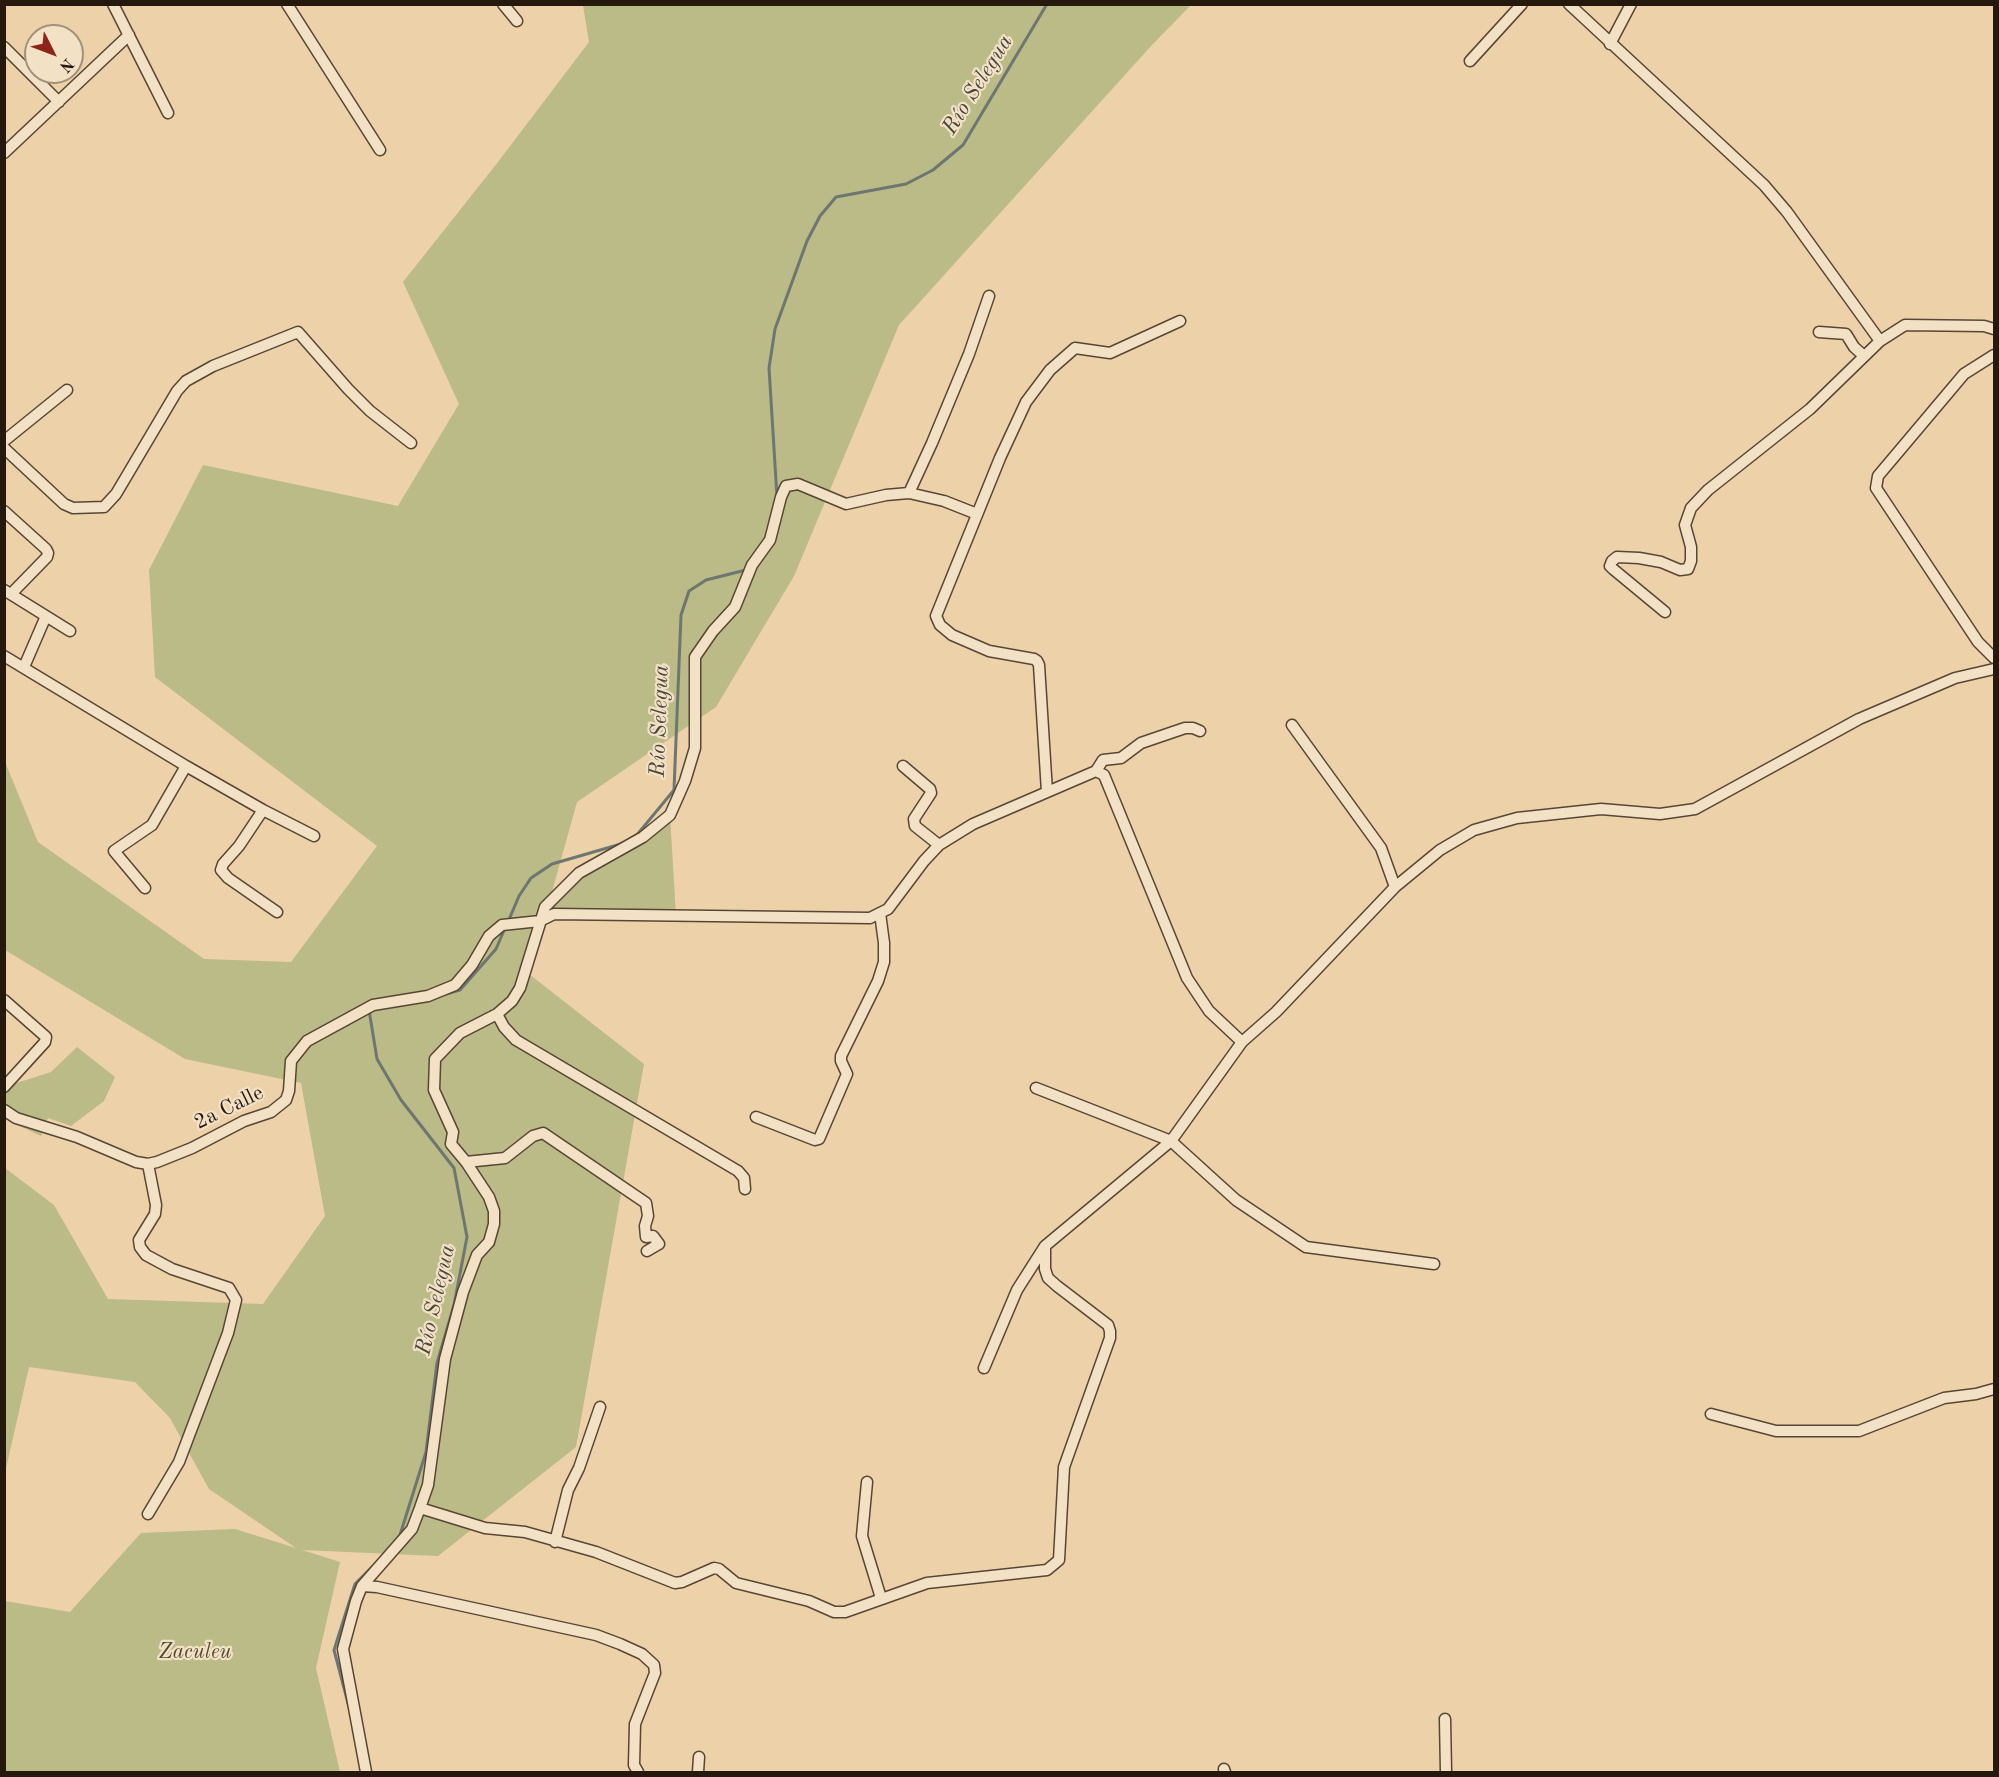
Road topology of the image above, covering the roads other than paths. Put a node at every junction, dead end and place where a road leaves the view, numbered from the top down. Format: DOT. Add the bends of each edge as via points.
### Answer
graph roads {
  1 [pos="113,4"];
  2 [pos="287,4"];
  3 [pos="503,4"];
  4 [pos="1522,4"];
  5 [pos="1569,4"];
  6 [pos="1631,4"];
  7 [pos="517,21"];
  8 [pos="129,35"];
  9 [pos="1610,44"];
  10 [pos="4,47"];
  11 [pos="1470,61"];
  12 [pos="59,102"];
  13 [pos="168,113"];
  14 [pos="381,150"];
  15 [pos="4,153"];
  16 [pos="989,296"];
  17 [pos="1180,321"];
  18 [pos="1995,329"];
  19 [pos="1819,332"];
  20 [pos="1880,341"];
  21 [pos="1995,354"];
  22 [pos="1864,356"];
  23 [pos="67,390"];
  24 [pos="4,441"];
  25 [pos="411,443"];
  26 [pos="4,448"];
  27 [pos="909,493"];
  28 [pos="977,514"];
  29 [pos="6,515"];
  30 [pos="8,592"];
  31 [pos="1665,612"];
  32 [pos="46,616"];
  33 [pos="70,631"];
  34 [pos="4,656"];
  35 [pos="1995,658"];
  36 [pos="24,667"];
  37 [pos="1995,669"];
  38 [pos="1292,725"];
  39 [pos="1200,730"];
  40 [pos="186,766"];
  41 [pos="903,766"];
  42 [pos="1096,771"];
  43 [pos="1047,792"];
  44 [pos="263,810"];
  45 [pos="314,836"];
  46 [pos="939,845"];
  47 [pos="1395,887"];
  48 [pos="144,888"];
  49 [pos="277,912"];
  50 [pos="880,913"];
  51 [pos="540,921"];
  52 [pos="4,1000"];
  53 [pos="497,1014"];
  54 [pos="1242,1042"];
  55 [pos="4,1087"];
  56 [pos="1036,1088"];
  57 [pos="4,1110"];
  58 [pos="756,1117"];
  59 [pos="1170,1141"];
  60 [pos="466,1162"];
  61 [pos="148,1164"];
  62 [pos="745,1189"];
  63 [pos="1045,1246"];
  64 [pos="647,1251"];
  65 [pos="1434,1264"];
  66 [pos="984,1368"];
  67 [pos="1995,1389"];
  68 [pos="600,1407"];
  69 [pos="1711,1414"];
  70 [pos="867,1482"];
  71 [pos="420,1508"];
  72 [pos="148,1514"];
  73 [pos="555,1542"];
  74 [pos="362,1586"];
  75 [pos="881,1598"];
  76 [pos="1445,1719"];
  77 [pos="699,1757"];
  78 [pos="366,1773"];
  79 [pos="638,1773"];
  80 [pos="698,1773"];
  81 [pos="1446,1773"];
  1 -- 8 [label="street"];
  2 -- 14 [label="street"];
  3 -- 7 [label="street"];
  4 -- 11 [label="street"];
  5 -- 9 [label="street"];
  6 -- 9 [label="street"];
  8 -- 12 [label="street"];
  8 -- 13 [label="street"];
  9 -- 20 [label="street" via="1764,185"];
  10 -- 12 [label="street"];
  12 -- 15 [label="street"];
  16 -- 27 [label="street" via="969,354"];
  17 -- 28 [label="street" via="1110,353 1070,350 1026,402"];
  18 -- 20 [label="street" via="1905,325"];
  19 -- 22 [label="street" via="1846,334"];
  20 -- 22 [label="street"];
  21 -- 35 [label="street" via="1964,374 1878,476 1876,488 1978,642"];
  22 -- 31 [label="street" via="1810,410 1708,489 1691,508 1685,525 1691,561 1688,569 1639,558 1617,557 1612,561 1613,569"];
  23 -- 24 [label="street"];
  25 -- 26 [label="street" via="370,411 298,332 186,381 104,507 73,508 64,504"];
  27 -- 28 [label="street"];
  27 -- 51 [label="street" via="846,504 798,484 786,486 770,540 750,569 735,607 695,657 695,748 670,814 643,837 579,873 545,908"];
  28 -- 43 [label="street" via="936,616 952,635 989,651 1034,659 1039,665"];
  29 -- 30 [label="street" via="48,553"];
  30 -- 32 [label="street"];
  32 -- 33 [label="street"];
  32 -- 36 [label="street"];
  34 -- 36 [label="street"];
  36 -- 40 [label="street"];
  37 -- 47 [label="street" via="1955,678 1859,719 1695,809 1660,814 1601,809 1517,818 1474,830 1440,850"];
  38 -- 47 [label="street" via="1381,848"];
  39 -- 42 [label="street" via="1185,728 1141,743 1121,758 1103,760"];
  40 -- 44 [label="street"];
  40 -- 48 [label="street" via="152,825 114,851"];
  41 -- 46 [label="street" via="930,789 914,819 915,826"];
  42 -- 43 [label="street"];
  42 -- 54 [label="street" via="1104,775 1187,978 1209,1011"];
  43 -- 46 [label="street" via="973,824"];
  44 -- 45 [label="street"];
  44 -- 49 [label="street" via="221,870"];
  46 -- 50 [label="street" via="888,909"];
  47 -- 54 [label="street" via="1276,1012"];
  50 -- 51 [label="street, 2a Calle" via="870,918 554,914"];
  50 -- 58 [label="street" via="884,962 841,1056 847,1074 821,1135 815,1140"];
  51 -- 53 [label="street" via="520,988"];
  51 -- 61 [label="street, 2a Calle" via="507,925 489,936 455,985 428,996 373,1005 307,1041 291,1061 285,1100 271,1112 244,1120 192,1148"];
  52 -- 55 [label="street" via="46,1037"];
  53 -- 60 [label="street" via="460,1033 435,1059 434,1090 453,1132 451,1144"];
  53 -- 62 [label="street" via="516,1040 738,1171 744,1178"];
  54 -- 59 [label="street"];
  56 -- 59 [label="street"];
  57 -- 61 [label="street" via="16,1118"];
  59 -- 63 [label="street"];
  59 -- 65 [label="street" via="1236,1200 1306,1247"];
  60 -- 64 [label="street" via="505,1158 543,1133 646,1203 646,1237 653,1236 659,1244"];
  60 -- 71 [label="street" via="489,1197 494,1224 489,1242 477,1255 445,1359 428,1485"];
  61 -- 72 [label="street" via="156,1205 155,1214 139,1240 140,1247 146,1255 172,1269 229,1288 236,1300 228,1333 178,1462"];
  63 -- 66 [label="street" via="1017,1290"];
  63 -- 75 [label="street" via="1048,1278 1108,1325 1110,1331 1064,1467 1059,1560 1047,1570 927,1583"];
  67 -- 69 [label="street" via="1944,1398 1859,1431 1776,1431"];
  68 -- 73 [label="street" via="568,1491"];
  70 -- 75 [label="street" via="862,1536"];
  71 -- 73 [label="street" via="485,1528 525,1532"];
  71 -- 74 [label="street" via="412,1529"];
  73 -- 75 [label="street" via="596,1552 675,1582 719,1569 736,1583 809,1601 834,1612 845,1612"];
  74 -- 78 [label="street" via="343,1649"];
  74 -- 79 [label="street" via="596,1635 642,1654 654,1665 655,1673 635,1724 634,1765"];
  76 -- 81 [label="street"];
  77 -- 80 [label="street"];
}
